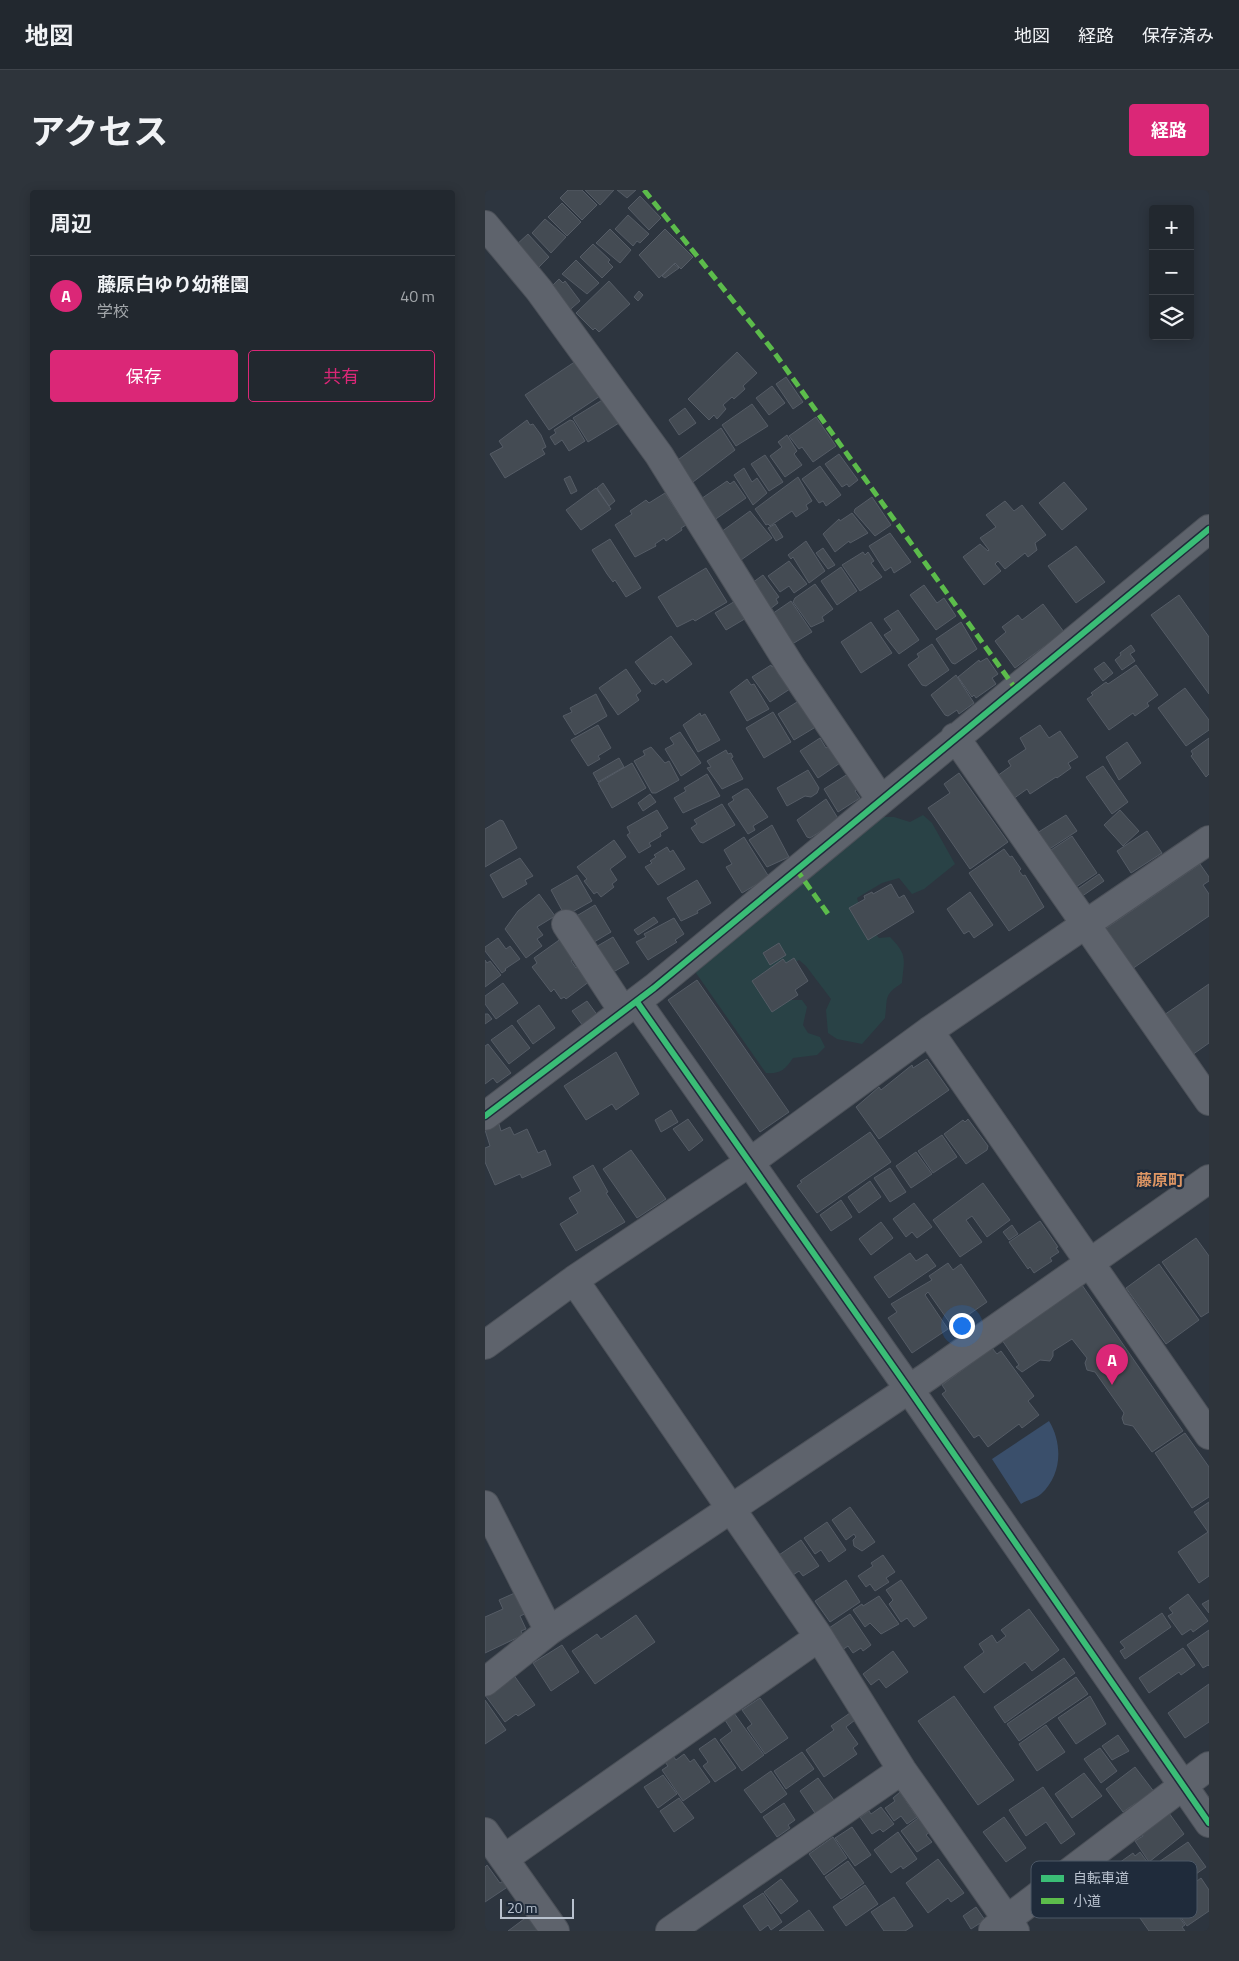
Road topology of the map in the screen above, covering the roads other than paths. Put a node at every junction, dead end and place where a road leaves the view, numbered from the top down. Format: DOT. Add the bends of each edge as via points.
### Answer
graph roads {
  1 [pos="485,225"];
  2 [pos="1209,529"];
  3 [pos="955,737"];
  4 [pos="881,800"];
  5 [pos="1209,840"];
  6 [pos="566,924"];
  7 [pos="1086,925"];
  8 [pos="630,1007"];
  9 [pos="929,1031"];
  10 [pos="1209,1101"];
  11 [pos="485,1116"];
  12 [pos="750,1162"];
  13 [pos="1209,1179"];
  14 [pos="1089,1262"];
  15 [pos="574,1280"];
  16 [pos="485,1345"];
  17 [pos="909,1389"];
  18 [pos="1209,1435"];
  19 [pos="485,1505"];
  20 [pos="730,1510"];
  21 [pos="549,1631"];
  22 [pos="819,1637"];
  23 [pos="485,1682"];
  24 [pos="1209,1766"];
  25 [pos="902,1770"];
  26 [pos="1183,1786"];
  27 [pos="1209,1822"];
  28 [pos="485,1832"];
  29 [pos="505,1858"];
  30 [pos="1088,1861"];
  31 [pos="1031,1906"];
  32 [pos="1005,1927"];
  33 [pos="555,1931"];
  34 [pos="670,1931"];
  1 -- 4 [label="street" via="539,290 659,455 791,667"];
  2 -- 3 [label="street"];
  3 -- 4 [label="street"];
  3 -- 7 [label="street"];
  4 -- 8 [label="street"];
  5 -- 7 [label="street"];
  6 -- 8 [label="street"];
  7 -- 9 [label="street"];
  7 -- 10 [label="street"];
  8 -- 11 [label="street"];
  8 -- 12 [label="street"];
  9 -- 12 [label="street"];
  9 -- 14 [label="street"];
  12 -- 15 [label="street"];
  12 -- 17 [label="street"];
  13 -- 14 [label="street"];
  14 -- 17 [label="street"];
  14 -- 18 [label="street"];
  15 -- 16 [label="street"];
  15 -- 20 [label="street"];
  17 -- 20 [label="street"];
  17 -- 26 [label="street"];
  19 -- 21 [label="street"];
  20 -- 21 [label="street"];
  20 -- 22 [label="street"];
  21 -- 23 [label="street"];
  22 -- 25 [label="street"];
  22 -- 29 [label="street"];
  24 -- 26 [label="street"];
  25 -- 32 [label="street"];
  25 -- 34 [label="street"];
  26 -- 27 [label="street"];
  26 -- 30 [label="street"];
  28 -- 29 [label="street"];
  29 -- 33 [label="street"];
  31 -- 32 [label="street"];
}
